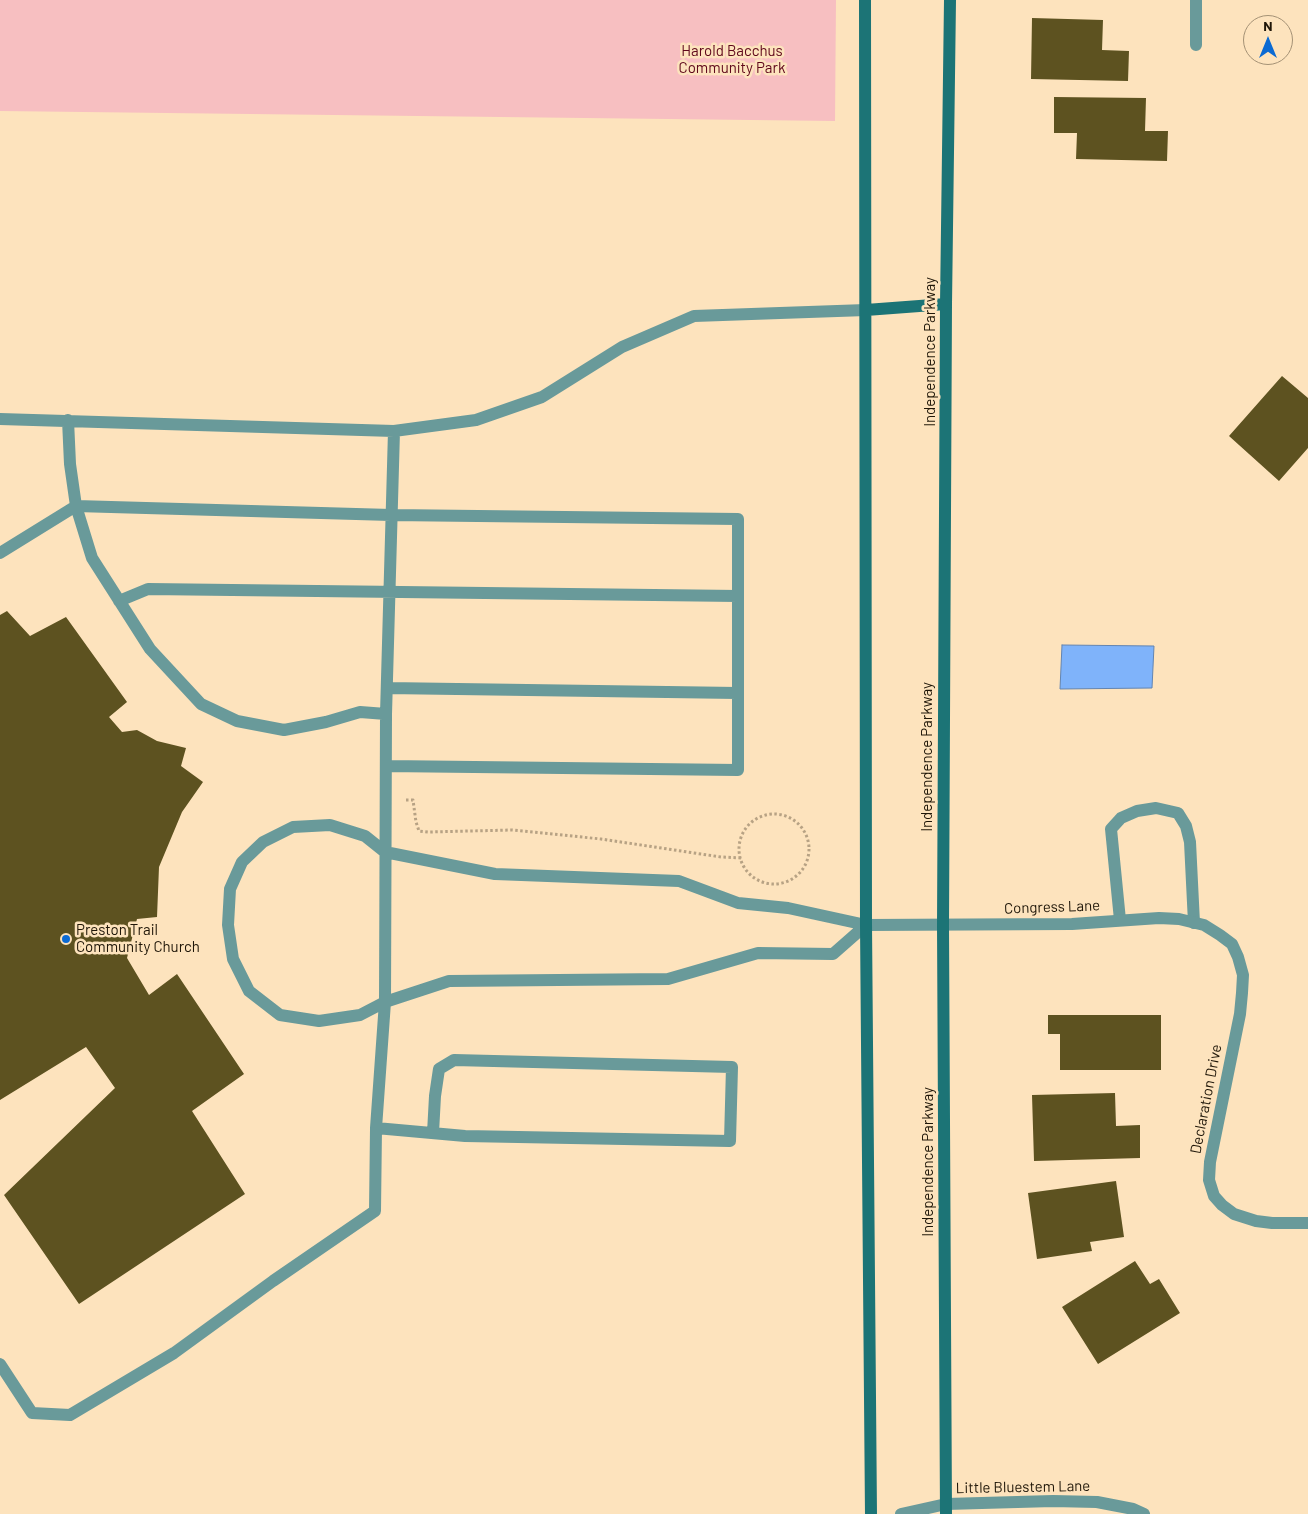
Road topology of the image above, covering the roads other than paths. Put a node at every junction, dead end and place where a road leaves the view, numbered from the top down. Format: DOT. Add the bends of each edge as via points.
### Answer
graph roads {
  1 [pos="865,0"];
  2 [pos="950,0"];
  3 [pos="1196,0"];
  4 [pos="1196,45"];
  5 [pos="946,304"];
  6 [pos="866,310"];
  7 [pos="0,419"];
  8 [pos="68,420"];
  9 [pos="394,431"];
  10 [pos="76,506"];
  11 [pos="391,514"];
  12 [pos="0,553"];
  13 [pos="390,592"];
  14 [pos="738,596"];
  15 [pos="119,601"];
  16 [pos="387,688"];
  17 [pos="737,693"];
  18 [pos="386,714"];
  19 [pos="386,766"];
  20 [pos="385,852"];
  21 [pos="1120,920"];
  22 [pos="1194,922"];
  23 [pos="866,925"];
  24 [pos="943,925"];
  25 [pos="1232,944"];
  26 [pos="385,1002"];
  27 [pos="376,1128"];
  28 [pos="433,1133"];
  29 [pos="1308,1223"];
  30 [pos="0,1364"];
  31 [pos="946,1509"];
  32 [pos="871,1514"];
  33 [pos="901,1514"];
  34 [pos="1144,1514"];
  1 -- 6 [label="main road"];
  2 -- 5 [label="main road, Independence Parkway"];
  3 -- 4 [label="street"];
  5 -- 6 [label="main road"];
  5 -- 24 [label="main road, Independence Parkway"];
  6 -- 9 [label="street" via="694,316 622,347 542,397 476,420"];
  6 -- 23 [label="main road"];
  7 -- 8 [label="street"];
  8 -- 9 [label="street"];
  8 -- 10 [label="street"];
  9 -- 11 [label="street"];
  10 -- 11 [label="street"];
  10 -- 12 [label="street"];
  10 -- 15 [label="street" via="92,558"];
  11 -- 13 [label="street"];
  11 -- 14 [label="street" via="738,519"];
  13 -- 14 [label="street"];
  13 -- 15 [label="street" via="148,589"];
  13 -- 16 [label="street"];
  14 -- 17 [label="street"];
  15 -- 18 [label="street" via="150,649 201,704 237,721 284,730 360,712"];
  16 -- 17 [label="street"];
  16 -- 18 [label="street"];
  17 -- 19 [label="street" via="738,770"];
  18 -- 19 [label="street"];
  19 -- 20 [label="street"];
  20 -- 23 [label="street, Congress Lane" via="495,874 679,881 738,903 788,908"];
  20 -- 26 [label="street"];
  20 -- 26 [label="street" via="365,836 330,825 293,828 263,842 242,862 230,889 228,925 232,959 249,991 280,1015 319,1021 360,1015"];
  21 -- 22 [label="street, Congress Lane" via="1159,918"];
  21 -- 22 [label="street" via="1111,829 1121,818 1156,808 1178,813 1186,826 1190,842"];
  21 -- 24 [label="street, Congress Lane" via="1072,924"];
  22 -- 25 [label="street, Congress Lane"];
  23 -- 24 [label="street, Congress Lane"];
  23 -- 26 [label="street" via="833,954 758,953 668,979 449,981"];
  23 -- 32 [label="main road"];
  24 -- 31 [label="main road, Independence Parkway"];
  25 -- 29 [label="street, Declaration Drive" via="1243,975 1240,1014 1209,1180 1214,1196 1234,1214 1272,1223"];
  26 -- 27 [label="street"];
  27 -- 28 [label="street"];
  27 -- 30 [label="street" via="375,1211 174,1353 70,1415 32,1414"];
  28 -- 28 [label="street" via="730,1141 732,1067 454,1060 439,1069"];
  31 -- 33 [label="street, Little Bluestem Lane"];
  31 -- 34 [label="street, Little Bluestem Lane" via="1053,1501 1097,1502"];
}
